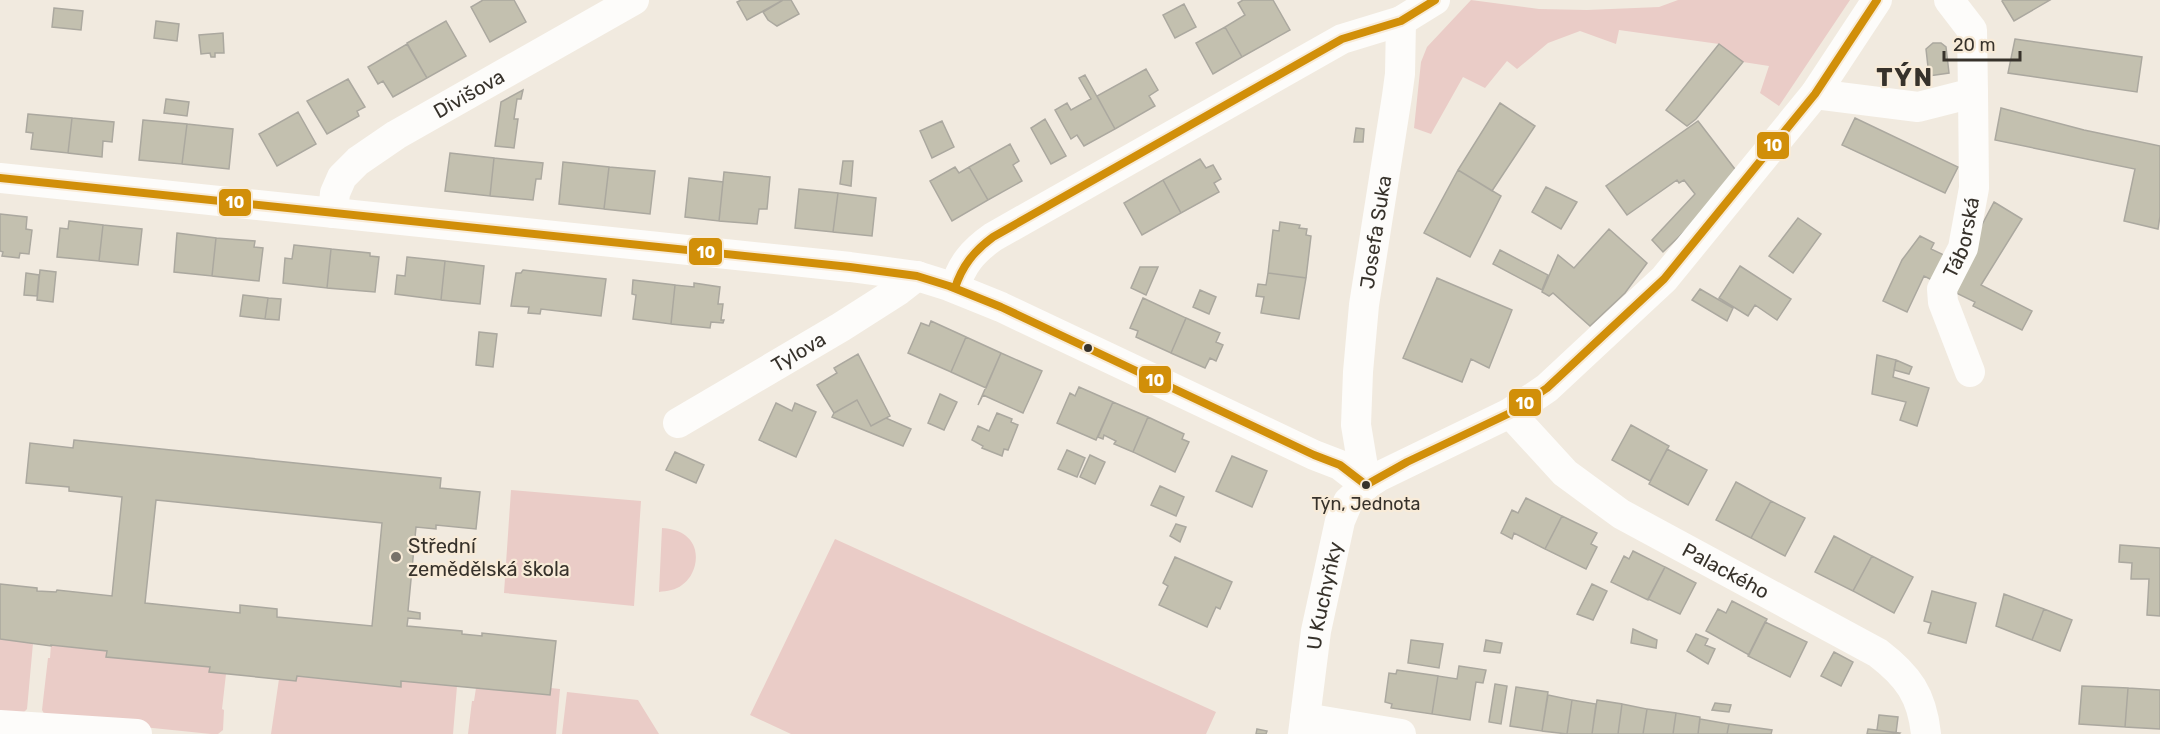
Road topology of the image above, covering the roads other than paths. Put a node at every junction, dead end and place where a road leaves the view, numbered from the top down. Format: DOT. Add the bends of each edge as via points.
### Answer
graph roads {
  1 [pos="634,0"];
  2 [pos="1435,0"];
  3 [pos="1877,0"];
  4 [pos="1949,0"];
  5 [pos="1393,10"];
  6 [pos="1973,93"];
  7 [pos="1815,94"];
  8 [pos="0,178"];
  9 [pos="333,213"];
  10 [pos="917,276"];
  11 [pos="955,288"];
  12 [pos="1970,372"];
  13 [pos="1510,413"];
  14 [pos="678,423"];
  15 [pos="1366,485"];
  16 [pos="0,725"];
  17 [pos="1304,726"];
  18 [pos="137,734"];
  19 [pos="1401,734"];
  20 [pos="1926,734"];
  1 -- 9 [label="street, Divišova" via="396,135 358,161 342,177"];
  2 -- 5 [label="street"];
  3 -- 7 [label="street"];
  4 -- 6 [label="street, Táborská" via="1972,30"];
  5 -- 11 [label="street" via="993,237 965,262"];
  5 -- 15 [label="street, Josefa Suka" via="1399,85 1358,372 1356,425"];
  6 -- 7 [label="street" via="1918,107"];
  6 -- 12 [label="street, Táborská" via="1974,188 1963,248 1942,289 1942,302"];
  7 -- 13 [label="street" via="1664,279 1547,388"];
  8 -- 9 [label="street"];
  9 -- 10 [label="street"];
  10 -- 11 [label="street"];
  10 -- 14 [label="street, Tylova" via="841,327"];
  11 -- 15 [label="street" via="1340,465"];
  13 -- 15 [label="street, U Kuchyňky"];
  13 -- 20 [label="street, Palackého" via="1565,473 1621,514 1878,653 1896,667 1921,701"];
  15 -- 17 [label="street, U Kuchyňky" via="1348,502 1340,521 1316,632"];
  16 -- 18 [label="street"];
  17 -- 19 [label="street"];
}
